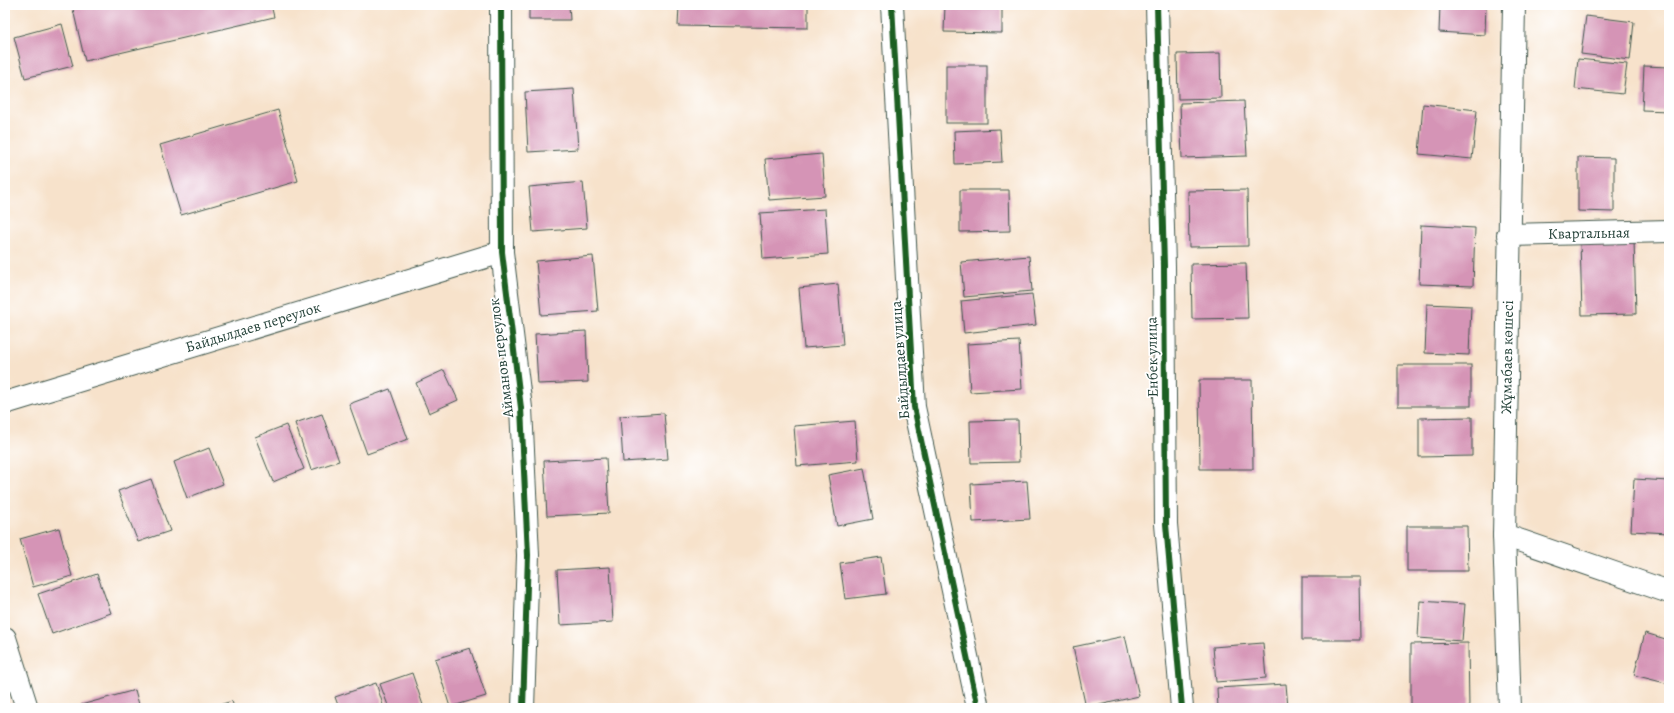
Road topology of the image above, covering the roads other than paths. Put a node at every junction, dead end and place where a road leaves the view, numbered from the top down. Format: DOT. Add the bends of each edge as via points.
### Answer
graph roads {
  1 [pos="501,5"];
  2 [pos="892,5"];
  3 [pos="1157,5"];
  4 [pos="1514,5"];
  5 [pos="1669,231"];
  6 [pos="1508,235"];
  7 [pos="502,252"];
  8 [pos="5,403"];
  9 [pos="1504,535"];
  10 [pos="1669,592"];
  11 [pos="5,638"];
  12 [pos="27,708"];
  13 [pos="523,708"];
  14 [pos="978,708"];
  15 [pos="1182,708"];
  16 [pos="1510,708"];
  1 -- 7 [label="street, Айманов переулок"];
  2 -- 14 [label="street, Байдылдаев улица" via="914,407"];
  3 -- 15 [label="street, Енбек улица" via="1164,266 1166,524"];
  4 -- 6 [label="street, Жұмабаев көшесі"];
  5 -- 6 [label="street, Квартальная"];
  6 -- 9 [label="street, Жұмабаев көшесі"];
  7 -- 8 [label="street, Байдылдаев переулок"];
  7 -- 13 [label="street, Айманов переулок" via="522,416 528,555"];
  9 -- 10 [label="street"];
  9 -- 16 [label="street, Жұмабаев көшесі"];
  11 -- 12 [label="street"];
}
